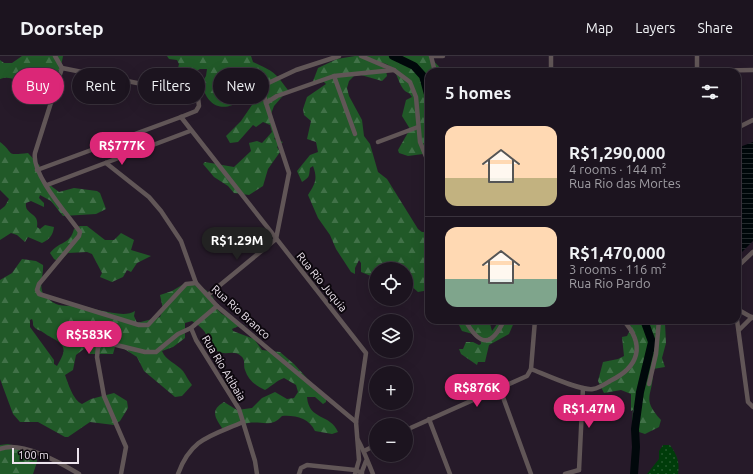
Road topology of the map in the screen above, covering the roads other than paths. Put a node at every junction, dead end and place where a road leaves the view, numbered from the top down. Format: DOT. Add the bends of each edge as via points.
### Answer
graph roads {
  1 [pos="55,56"];
  2 [pos="340,56"];
  3 [pos="361,56"];
  4 [pos="431,56"];
  5 [pos="443,56"];
  6 [pos="551,56"];
  7 [pos="697,56"];
  8 [pos="62,68"];
  9 [pos="64,68"];
  10 [pos="434,68"];
  11 [pos="551,68"];
  12 [pos="697,68"];
  13 [pos="394,70"];
  14 [pos="741,70"];
  15 [pos="753,70"];
  16 [pos="334,76"];
  17 [pos="269,83"];
  18 [pos="269,101"];
  19 [pos="51,104"];
  20 [pos="269,104"];
  21 [pos="181,117"];
  22 [pos="753,120"];
  23 [pos="741,126"];
  24 [pos="418,127"];
  25 [pos="190,131"];
  26 [pos="355,134"];
  27 [pos="378,142"];
  28 [pos="425,154"];
  29 [pos="106,163"];
  30 [pos="37,170"];
  31 [pos="47,185"];
  32 [pos="276,239"];
  33 [pos="753,252"];
  34 [pos="741,263"];
  35 [pos="196,283"];
  36 [pos="208,295"];
  37 [pos="217,306"];
  38 [pos="741,311"];
  39 [pos="752,318"];
  40 [pos="467,324"];
  41 [pos="502,324"];
  42 [pos="535,324"];
  43 [pos="626,324"];
  44 [pos="658,324"];
  45 [pos="738,324"];
  46 [pos="191,328"];
  47 [pos="739,330"];
  48 [pos="531,369"];
  49 [pos="649,384"];
  50 [pos="583,388"];
  51 [pos="500,389"];
  52 [pos="753,407"];
  53 [pos="429,419"];
  54 [pos="243,422"];
  55 [pos="356,422"];
  56 [pos="413,427"];
  57 [pos="357,439"];
  58 [pos="369,448"];
  59 [pos="0,449"];
  60 [pos="364,451"];
  61 [pos="359,460"];
  62 [pos="366,461"];
  63 [pos="355,472"];
  64 [pos="581,472"];
  65 [pos="79,474"];
  66 [pos="121,474"];
  67 [pos="178,474"];
  68 [pos="257,474"];
  69 [pos="299,474"];
  70 [pos="362,474"];
  71 [pos="373,474"];
  72 [pos="450,474"];
  73 [pos="531,474"];
  74 [pos="565,474"];
  1 -- 8 [label="street"];
  2 -- 17 [label="street" via="296,70"];
  3 -- 13 [label="street"];
  4 -- 5 [label="street"];
  4 -- 10 [label="street"];
  6 -- 11 [label="street"];
  7 -- 12 [label="street"];
  9 -- 21 [label="street" via="196,96 200,102 198,109"];
  13 -- 16 [label="street"];
  13 -- 24 [label="street" via="404,76 414,91"];
  14 -- 15 [label="street"];
  16 -- 18 [label="street"];
  16 -- 26 [label="street"];
  19 -- 30 [label="street" via="35,153"];
  20 -- 32 [label="street" via="289,173"];
  21 -- 25 [label="street, Rua Rio Juquia"];
  21 -- 30 [label="street"];
  22 -- 23 [label="street"];
  24 -- 27 [label="street"];
  24 -- 28 [label="street"];
  25 -- 29 [label="street"];
  25 -- 32 [label="street, Rua Rio Juquia"];
  29 -- 31 [label="street"];
  29 -- 35 [label="street, Rua Rio Branco" via="144,193 161,211 181,241"];
  30 -- 31 [label="street"];
  31 -- 35 [label="street" via="80,232 39,284 39,294 139,325 148,325 186,284"];
  32 -- 36 [label="street"];
  32 -- 55 [label="street, Rua Rio Juquia" via="366,352"];
  33 -- 34 [label="street"];
  35 -- 36 [label="street, Rua Rio Branco"];
  36 -- 37 [label="street, Rua Rio Branco"];
  37 -- 46 [label="street, Rua Rio Atibaia"];
  37 -- 55 [label="street, Rua Rio Branco"];
  38 -- 39 [label="street"];
  39 -- 47 [label="street"];
  40 -- 41 [label="street" via="479,340 489,340"];
  42 -- 48 [label="street"];
  43 -- 50 [label="street" via="635,337 634,362 621,376 593,389"];
  44 -- 49 [label="street" via="656,354"];
  45 -- 47 [label="street"];
  46 -- 54 [label="street, Rua Rio Atibaia" via="239,409"];
  46 -- 66 [label="street" via="178,334 156,352 145,352 104,342 98,347 97,357 104,396 126,447"];
  47 -- 52 [label="street" via="748,402"];
  48 -- 50 [label="street"];
  48 -- 51 [label="street" via="524,378"];
  50 -- 64 [label="street"];
  51 -- 53 [label="street"];
  51 -- 73 [label="street"];
  53 -- 56 [label="street"];
  53 -- 72 [label="street"];
  54 -- 67 [label="street" via="197,443 186,456"];
  54 -- 68 [label="street, Rua Rio Atibaia"];
  55 -- 57 [label="street, Rua Rio Juquia"];
  57 -- 60 [label="street, Rua Rio Juquia"];
  57 -- 61 [label="street, Rua Rio Juquia"];
  58 -- 60 [label="street"];
  59 -- 65 [label="street" via="13,447 37,453 58,461"];
  60 -- 62 [label="street, Rua Rio Juquia"];
  61 -- 62 [label="street"];
  61 -- 63 [label="street"];
  62 -- 70 [label="street"];
  62 -- 71 [label="street"];
  63 -- 69 [label="street" via="307,465 300,468"];
  63 -- 70 [label="street"];
  64 -- 74 [label="street"];
}
